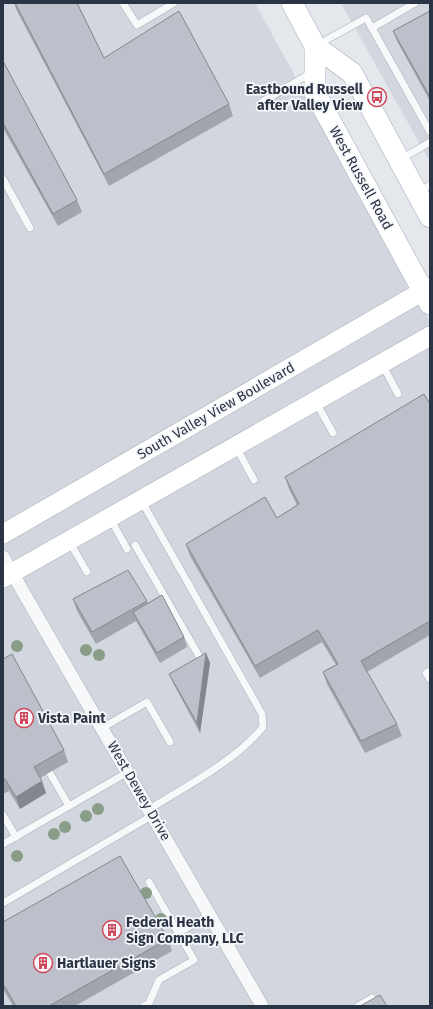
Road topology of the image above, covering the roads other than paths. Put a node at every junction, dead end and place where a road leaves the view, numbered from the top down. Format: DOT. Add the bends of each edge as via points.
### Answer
graph roads {
  1 [pos="124,3"];
  2 [pos="174,3"];
  3 [pos="292,3"];
  4 [pos="415,3"];
  5 [pos="372,28"];
  6 [pos="315,46"];
  7 [pos="335,60"];
  8 [pos="315,71"];
  9 [pos="260,103"];
  10 [pos="430,132"];
  11 [pos="430,142"];
  12 [pos="399,160"];
  13 [pos="3,179"];
  14 [pos="423,189"];
  15 [pos="430,218"];
  16 [pos="30,228"];
  17 [pos="428,294"];
  18 [pos="430,336"];
  19 [pos="381,363"];
  20 [pos="398,394"];
  21 [pos="316,401"];
  22 [pos="333,433"];
  23 [pos="235,446"];
  24 [pos="254,480"];
  25 [pos="140,499"];
  26 [pos="109,517"];
  27 [pos="3,534"];
  28 [pos="69,540"];
  29 [pos="135,545"];
  30 [pos="127,549"];
  31 [pos="6,569"];
  32 [pos="87,572"];
  33 [pos="199,656"];
  34 [pos="430,671"];
  35 [pos="430,679"];
  36 [pos="102,728"];
  37 [pos="170,742"];
  38 [pos="47,768"];
  39 [pos="128,772"];
  40 [pos="69,806"];
  41 [pos="151,812"];
  42 [pos="3,815"];
  43 [pos="16,837"];
  44 [pos="3,844"];
  45 [pos="148,882"];
  46 [pos="3,903"];
  47 [pos="210,915"];
  48 [pos="178,934"];
  49 [pos="372,998"];
  50 [pos="144,1006"];
  51 [pos="262,1006"];
  52 [pos="358,1006"];
  1 -- 2 [label="lane" via="137,25"];
  3 -- 6 [label="main road, West Russell Road"];
  4 -- 5 [label="lane"];
  5 -- 6 [label="lane" via="366,18"];
  5 -- 10 [label="lane"];
  6 -- 7 [label="main road, West Russell Road"];
  6 -- 8 [label="main road, West Russell Road"];
  7 -- 8 [label="main road"];
  7 -- 12 [label="main road, West Russell Road" via="352,73"];
  8 -- 9 [label="lane"];
  8 -- 17 [label="main road, West Russell Road" via="315,93"];
  11 -- 12 [label="lane"];
  12 -- 14 [label="main road, West Russell Road"];
  13 -- 16 [label="lane"];
  14 -- 15 [label="main road, West Russell Road"];
  17 -- 27 [label="main road, South Valley View Boulevard"];
  18 -- 19 [label="main road"];
  19 -- 20 [label="lane"];
  19 -- 21 [label="main road"];
  21 -- 22 [label="lane"];
  21 -- 23 [label="main road"];
  23 -- 24 [label="lane"];
  23 -- 25 [label="main road"];
  25 -- 26 [label="main road"];
  25 -- 41 [label="lane" via="262,714 263,727 252,740"];
  26 -- 28 [label="main road"];
  26 -- 30 [label="lane"];
  28 -- 31 [label="main road"];
  28 -- 32 [label="lane"];
  29 -- 33 [label="lane"];
  31 -- 36 [label="street, West Dewey Drive"];
  34 -- 35 [label="lane" via="426,673"];
  36 -- 37 [label="lane" via="147,702"];
  36 -- 39 [label="street, West Dewey Drive"];
  38 -- 40 [label="lane"];
  39 -- 40 [label="lane"];
  39 -- 41 [label="street, West Dewey Drive"];
  40 -- 43 [label="lane"];
  41 -- 46 [label="lane"];
  41 -- 47 [label="street, West Dewey Drive"];
  42 -- 43 [label="lane"];
  43 -- 44 [label="lane"];
  45 -- 48 [label="lane"];
  47 -- 48 [label="lane"];
  47 -- 51 [label="street, West Dewey Drive"];
  48 -- 50 [label="lane" via="194,960 159,980 149,1003"];
  49 -- 52 [label="lane"];
}
